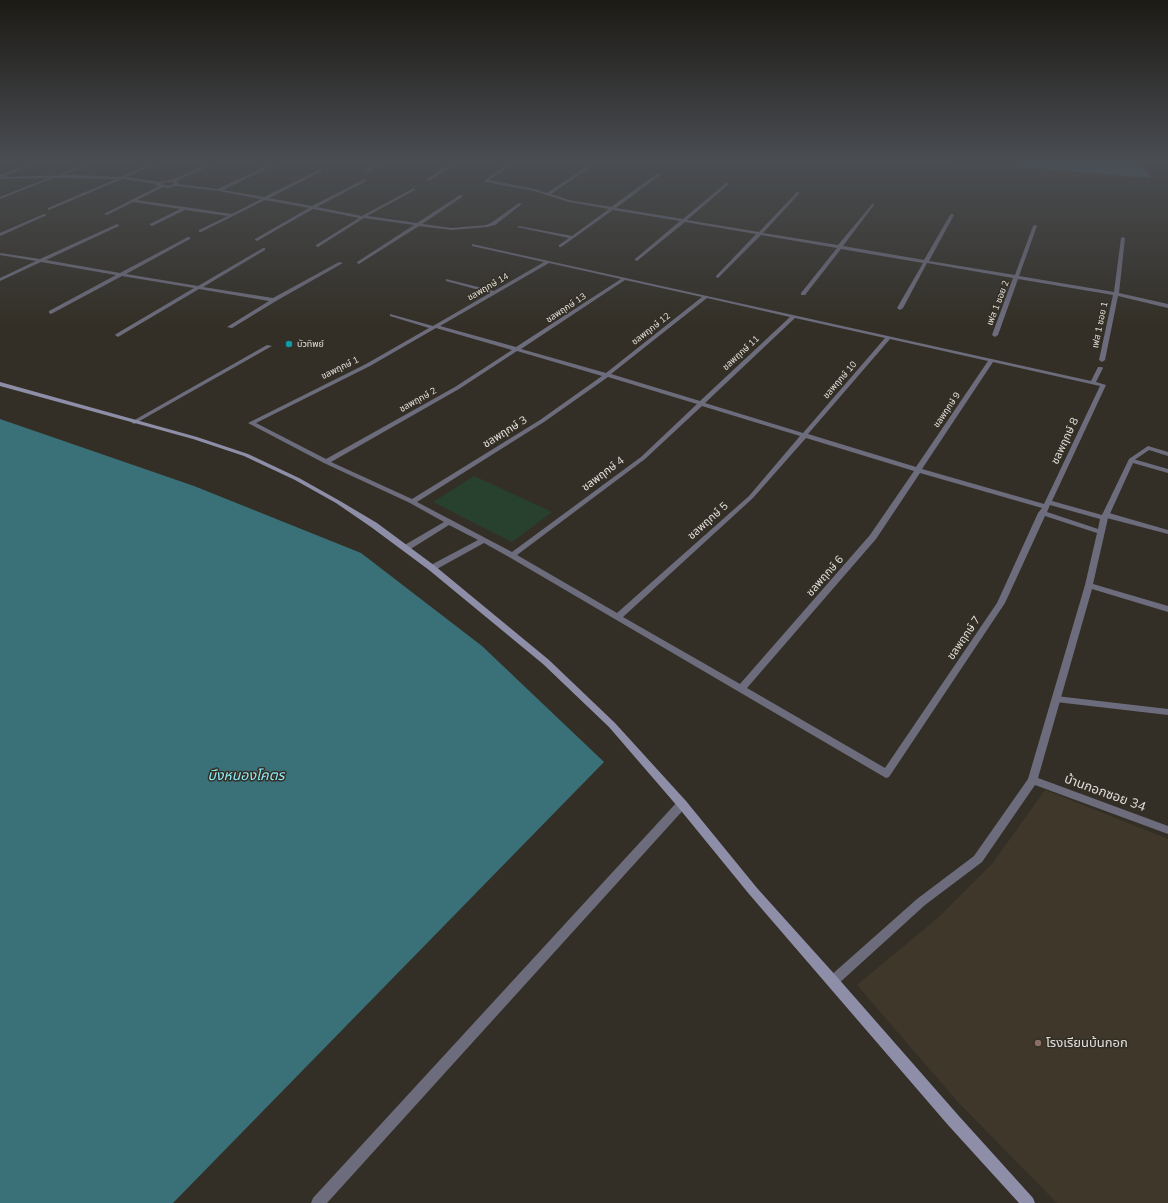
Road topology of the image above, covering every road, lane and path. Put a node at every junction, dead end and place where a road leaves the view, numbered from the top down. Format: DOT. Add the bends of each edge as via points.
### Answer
graph roads {
  1 [pos="42,216"];
  2 [pos="169,216"];
  3 [pos="231,216"];
  4 [pos="298,216"];
  5 [pos="358,216"];
  6 [pos="431,216"];
  7 [pos="503,216"];
  8 [pos="601,216"];
  9 [pos="657,216"];
  10 [pos="690,216"];
  11 [pos="777,216"];
  12 [pos="864,216"];
  13 [pos="951,216"];
  14 [pos="363,217"];
  15 [pos="684,221"];
  16 [pos="117,225"];
  17 [pos="152,225"];
  18 [pos="417,225"];
  19 [pos="1035,226"];
  20 [pos="519,227"];
  21 [pos="201,232"];
  22 [pos="760,234"];
  23 [pos="0,235"];
  24 [pos="573,236"];
  25 [pos="188,238"];
  26 [pos="1123,238"];
  27 [pos="257,240"];
  28 [pos="474,245"];
  29 [pos="318,246"];
  30 [pos="561,246"];
  31 [pos="840,247"];
  32 [pos="263,249"];
  33 [pos="0,254"];
  34 [pos="637,260"];
  35 [pos="43,261"];
  36 [pos="548,262"];
  37 [pos="926,262"];
  38 [pos="342,263"];
  39 [pos="359,263"];
  40 [pos="122,274"];
  41 [pos="718,277"];
  42 [pos="1017,278"];
  43 [pos="624,279"];
  44 [pos="0,280"];
  45 [pos="448,280"];
  46 [pos="201,287"];
  47 [pos="493,292"];
  48 [pos="803,294"];
  49 [pos="1116,294"];
  50 [pos="706,297"];
  51 [pos="274,300"];
  52 [pos="1168,306"];
  53 [pos="900,308"];
  54 [pos="51,312"];
  55 [pos="392,315"];
  56 [pos="794,316"];
  57 [pos="230,327"];
  58 [pos="434,327"];
  59 [pos="118,335"];
  60 [pos="995,335"];
  61 [pos="889,337"];
  62 [pos="269,346"];
  63 [pos="517,350"];
  64 [pos="992,360"];
  65 [pos="1102,360"];
  66 [pos="1100,368"];
  67 [pos="607,375"];
  68 [pos="1093,382"];
  69 [pos="0,384"];
  70 [pos="701,403"];
  71 [pos="134,422"];
  72 [pos="805,434"];
  73 [pos="1168,454"];
  74 [pos="1131,460"];
  75 [pos="326,462"];
  76 [pos="918,470"];
  77 [pos="1168,472"];
  78 [pos="412,502"];
  79 [pos="1045,507"];
  80 [pos="1105,517"];
  81 [pos="450,521"];
  82 [pos="1101,532"];
  83 [pos="1168,532"];
  84 [pos="484,540"];
  85 [pos="406,548"];
  86 [pos="512,555"];
  87 [pos="432,568"];
  88 [pos="1089,585"];
  89 [pos="1168,609"];
  90 [pos="618,617"];
  91 [pos="741,689"];
  92 [pos="1056,699"];
  93 [pos="1168,712"];
  94 [pos="1033,780"];
  95 [pos="682,804"];
  96 [pos="1168,830"];
  97 [pos="833,981"];
  98 [pos="318,1203"];
  99 [pos="1028,1203"];
  1 -- 23 [label="street"];
  2 -- 17 [label="street"];
  3 -- 21 [label="street"];
  4 -- 27 [label="street"];
  5 -- 14 [label="street"];
  6 -- 18 [label="street"];
  7 -- 18 [label="street" via="487,226 452,229"];
  8 -- 24 [label="street"];
  9 -- 15 [label="street"];
  10 -- 15 [label="street"];
  11 -- 22 [label="street"];
  12 -- 31 [label="street"];
  13 -- 37 [label="street"];
  14 -- 18 [label="street"];
  14 -- 29 [label="street"];
  15 -- 22 [label="street"];
  15 -- 34 [label="street"];
  16 -- 35 [label="street"];
  18 -- 39 [label="street"];
  19 -- 42 [label="street, เฟส 1 ซอย 2"];
  20 -- 24 [label="street"];
  22 -- 31 [label="street"];
  22 -- 41 [label="street"];
  24 -- 30 [label="street"];
  25 -- 40 [label="street"];
  26 -- 49 [label="street, เฟส 1 ซอย 1"];
  28 -- 36 [label="street"];
  31 -- 37 [label="street"];
  31 -- 48 [label="street"];
  32 -- 46 [label="street"];
  33 -- 35 [label="street"];
  35 -- 40 [label="street"];
  35 -- 44 [label="street"];
  36 -- 43 [label="street"];
  36 -- 47 [label="street, ชลพฤกษ์ 14"];
  37 -- 42 [label="street"];
  37 -- 53 [label="street"];
  38 -- 51 [label="street"];
  40 -- 46 [label="street"];
  40 -- 54 [label="street"];
  42 -- 49 [label="street"];
  42 -- 60 [label="street, เฟส 1 ซอย 2"];
  43 -- 50 [label="street"];
  43 -- 63 [label="street, ชลพฤกษ์ 13"];
  45 -- 47 [label="street"];
  46 -- 51 [label="street"];
  46 -- 59 [label="street"];
  47 -- 58 [label="street, ชลพฤกษ์ 14"];
  49 -- 52 [label="street"];
  49 -- 65 [label="street, เฟส 1 ซอย 1"];
  50 -- 56 [label="street"];
  50 -- 67 [label="street, ชลพฤกษ์ 12"];
  51 -- 57 [label="street"];
  55 -- 58 [label="street"];
  56 -- 61 [label="street"];
  56 -- 70 [label="street, ชลพฤกษ์ 11"];
  58 -- 63 [label="street"];
  58 -- 75 [label="street, ชลพฤกษ์ 1" via="368,365 251,423"];
  61 -- 64 [label="street"];
  61 -- 72 [label="street, ชลพฤกษ์ 10"];
  62 -- 71 [label="street"];
  63 -- 67 [label="street"];
  63 -- 75 [label="street, ชลพฤกษ์ 2" via="457,388"];
  64 -- 68 [label="street"];
  64 -- 76 [label="street, ชลพฤกษ์ 9"];
  66 -- 68 [label="street"];
  67 -- 70 [label="street"];
  67 -- 78 [label="street, ชลพฤกษ์ 3" via="542,421"];
  68 -- 79 [label="street, ชลพฤกษ์ 8" via="1103,385"];
  69 -- 71 [label="street"];
  70 -- 72 [label="street"];
  70 -- 86 [label="street, ชลพฤกษ์ 4" via="643,458"];
  71 -- 85 [label="street" via="246,455 338,502"];
  72 -- 76 [label="street"];
  72 -- 90 [label="street, ชลพฤกษ์ 5" via="751,497"];
  73 -- 74 [label="street" via="1148,448"];
  74 -- 77 [label="street"];
  74 -- 80 [label="street"];
  75 -- 78 [label="street"];
  76 -- 79 [label="street"];
  76 -- 91 [label="street, ชลพฤกษ์ 6" via="873,537"];
  78 -- 81 [label="street"];
  79 -- 80 [label="street"];
  79 -- 82 [label="street"];
  79 -- 91 [label="street, ชลพฤกษ์ 7" via="1001,603 886,774"];
  80 -- 82 [label="street"];
  80 -- 83 [label="street"];
  81 -- 84 [label="street"];
  81 -- 85 [label="street"];
  82 -- 88 [label="street"];
  84 -- 86 [label="street"];
  84 -- 87 [label="street"];
  85 -- 87 [label="street"];
  86 -- 90 [label="street"];
  87 -- 95 [label="street" via="546,662 612,726"];
  88 -- 89 [label="street"];
  88 -- 92 [label="street"];
  90 -- 91 [label="street"];
  92 -- 93 [label="street"];
  92 -- 94 [label="street"];
  94 -- 96 [label="street, บ้านกอกซอย 34"];
  94 -- 97 [label="street" via="978,859 921,902"];
  95 -- 97 [label="street" via="753,891"];
  95 -- 98 [label="street"];
  97 -- 99 [label="street"];
}
